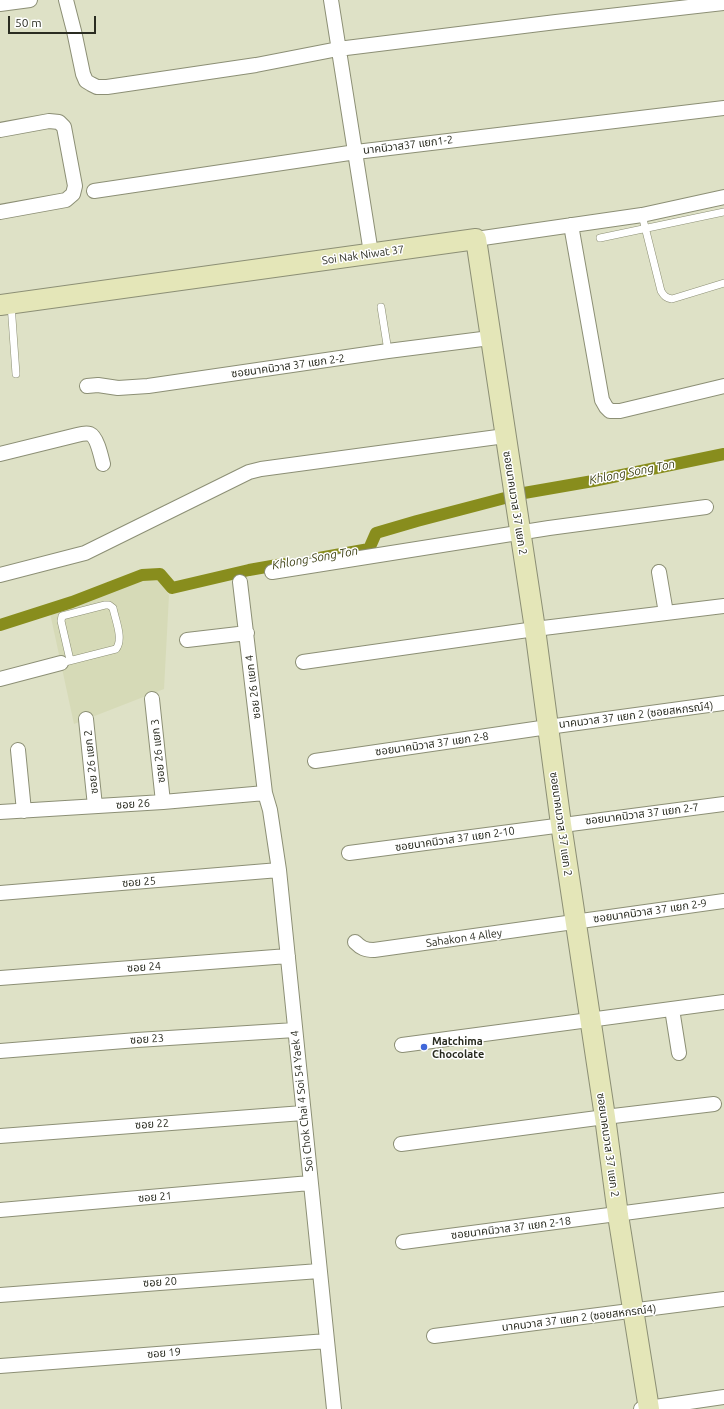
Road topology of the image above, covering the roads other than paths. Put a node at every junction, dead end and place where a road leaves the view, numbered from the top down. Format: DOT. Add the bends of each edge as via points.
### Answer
graph roads {
  1 [pos="30,0"];
  2 [pos="66,0"];
  3 [pos="331,0"];
  4 [pos="724,3"];
  5 [pos="0,4"];
  6 [pos="338,49"];
  7 [pos="724,108"];
  8 [pos="0,130"];
  9 [pos="356,152"];
  10 [pos="94,191"];
  11 [pos="724,196"];
  12 [pos="0,212"];
  13 [pos="724,212"];
  14 [pos="644,221"];
  15 [pos="571,225"];
  16 [pos="600,238"];
  17 [pos="476,239"];
  18 [pos="371,254"];
  19 [pos="724,283"];
  20 [pos="5,305"];
  21 [pos="381,307"];
  22 [pos="490,338"];
  23 [pos="388,351"];
  24 [pos="16,374"];
  25 [pos="87,386"];
  26 [pos="724,386"];
  27 [pos="505,436"];
  28 [pos="0,454"];
  29 [pos="103,464"];
  30 [pos="706,507"];
  31 [pos="520,533"];
  32 [pos="272,572"];
  33 [pos="659,572"];
  34 [pos="0,575"];
  35 [pos="240,582"];
  36 [pos="724,606"];
  37 [pos="666,612"];
  38 [pos="535,629"];
  39 [pos="247,633"];
  40 [pos="187,640"];
  41 [pos="66,661"];
  42 [pos="303,662"];
  43 [pos="0,679"];
  44 [pos="152,699"];
  45 [pos="724,703"];
  46 [pos="86,719"];
  47 [pos="548,726"];
  48 [pos="18,750"];
  49 [pos="315,761"];
  50 [pos="266,793"];
  51 [pos="163,802"];
  52 [pos="724,804"];
  53 [pos="95,806"];
  54 [pos="24,811"];
  55 [pos="0,812"];
  56 [pos="561,824"];
  57 [pos="349,853"];
  58 [pos="279,870"];
  59 [pos="0,893"];
  60 [pos="724,901"];
  61 [pos="576,922"];
  62 [pos="354,942"];
  63 [pos="288,956"];
  64 [pos="0,978"];
  65 [pos="724,1002"];
  66 [pos="672,1009"];
  67 [pos="591,1020"];
  68 [pos="295,1030"];
  69 [pos="402,1045"];
  70 [pos="0,1052"];
  71 [pos="679,1053"];
  72 [pos="714,1104"];
  73 [pos="303,1113"];
  74 [pos="605,1117"];
  75 [pos="0,1136"];
  76 [pos="401,1144"];
  77 [pos="310,1183"];
  78 [pos="724,1200"];
  79 [pos="0,1210"];
  80 [pos="618,1215"];
  81 [pos="403,1242"];
  82 [pos="319,1270"];
  83 [pos="0,1295"];
  84 [pos="724,1299"];
  85 [pos="632,1312"];
  86 [pos="434,1336"];
  87 [pos="327,1340"];
  88 [pos="0,1366"];
  89 [pos="724,1397"];
  90 [pos="334,1409"];
  91 [pos="646,1409"];
  1 -- 5 [label="street"];
  2 -- 6 [label="street" via="83,74 86,81 97,87 256,65"];
  3 -- 6 [label="street"];
  4 -- 6 [label="street"];
  6 -- 9 [label="street"];
  7 -- 9 [label="street, นาคนิวาส37 แยก1-2"];
  8 -- 12 [label="street" via="49,121 59,122 64,127 74,186 73,194 66,200"];
  9 -- 10 [label="street, นาคนิวาส37 แยก1-2"];
  9 -- 18 [label="street"];
  11 -- 14 [label="street, Soi Nak Niwat 37"];
  13 -- 14 [label="lane"];
  14 -- 15 [label="street, Soi Nak Niwat 37"];
  14 -- 16 [label="lane"];
  14 -- 19 [label="lane" via="664,296 672,299"];
  15 -- 17 [label="street, Soi Nak Niwat 37"];
  15 -- 26 [label="street" via="602,400 606,407 620,411"];
  17 -- 18 [label="street, Soi Nak Niwat 37"];
  17 -- 22 [label="street, ซอยนาคนวาส 37 แยก 2"];
  18 -- 20 [label="street, Soi Nak Niwat 37"];
  20 -- 24 [label="lane"];
  21 -- 23 [label="lane"];
  22 -- 23 [label="street, ซอยนาคนิวาส 37 แยก 2-2"];
  22 -- 27 [label="street, ซอยนาคนวาส 37 แยก 2"];
  23 -- 25 [label="street, ซอยนาคนิวาส 37 แยก 2-2" via="148,386"];
  27 -- 31 [label="street, ซอยนาคนวาส 37 แยก 2"];
  27 -- 34 [label="street" via="249,472 90,551"];
  28 -- 29 [label="street" via="88,434 95,439"];
  30 -- 31 [label="street"];
  31 -- 32 [label="street"];
  31 -- 38 [label="street, ซอยนาคนวาส 37 แยก 2"];
  33 -- 37 [label="street"];
  35 -- 39 [label="street, ซอย 26 แยก 4"];
  36 -- 37 [label="street"];
  37 -- 38 [label="street"];
  38 -- 42 [label="street"];
  38 -- 47 [label="street, ซอยนาคนวาส 37 แยก 2"];
  39 -- 40 [label="street"];
  39 -- 50 [label="street, ซอย 26 แยก 4"];
  41 -- 41 [label="lane" via="116,650 120,640 113,608 104,605 62,616"];
  41 -- 43 [label="street"];
  44 -- 51 [label="street, ซอย 26 แยก 3"];
  45 -- 47 [label="street, นาคนวาส 37 แยก 2 (ซอยสหกรณ์4)"];
  46 -- 53 [label="street, ซอย 26 แยก 2"];
  47 -- 49 [label="street, ซอยนาคนิวาส 37 แยก 2-8"];
  47 -- 56 [label="street, ซอยนาคนวาส 37 แยก 2"];
  48 -- 54 [label="street"];
  50 -- 51 [label="street, ซอย 26"];
  50 -- 58 [label="street, Soi Chok Chai 4 Soi 54 Yaek 4"];
  51 -- 53 [label="street, ซอย 26"];
  52 -- 56 [label="street, ซอยนาคนิวาส 37 แยก 2-7"];
  53 -- 54 [label="street, ซอย 26"];
  54 -- 55 [label="street, ซอย 26"];
  56 -- 57 [label="street, ซอยนาคนิวาส 37 แยก 2-10"];
  56 -- 61 [label="street, ซอยนาคนวาส 37 แยก 2"];
  58 -- 59 [label="street, ซอย 25"];
  58 -- 63 [label="street, Soi Chok Chai 4 Soi 54 Yaek 4"];
  60 -- 61 [label="street, ซอยนาคนิวาส 37 แยก 2-9"];
  61 -- 62 [label="street, Sahakon 4 Alley" via="374,950 360,948"];
  61 -- 67 [label="street, ซอยนาคนวาส 37 แยก 2"];
  63 -- 64 [label="street, ซอย 24"];
  63 -- 68 [label="street, Soi Chok Chai 4 Soi 54 Yaek 4"];
  65 -- 66 [label="street"];
  66 -- 67 [label="street"];
  66 -- 71 [label="street"];
  67 -- 69 [label="street"];
  67 -- 74 [label="street, ซอยนาคนวาส 37 แยก 2"];
  68 -- 70 [label="street, ซอย 23"];
  68 -- 73 [label="street, Soi Chok Chai 4 Soi 54 Yaek 4"];
  72 -- 74 [label="street"];
  73 -- 75 [label="street, ซอย 22"];
  73 -- 77 [label="street, Soi Chok Chai 4 Soi 54 Yaek 4"];
  74 -- 76 [label="street"];
  74 -- 80 [label="street, ซอยนาคนวาส 37 แยก 2"];
  77 -- 79 [label="street, ซอย 21"];
  77 -- 82 [label="street, Soi Chok Chai 4 Soi 54 Yaek 4"];
  78 -- 80 [label="street, ซอยนาคนิวาส 37 แยก 2-18"];
  80 -- 81 [label="street, ซอยนาคนิวาส 37 แยก 2-18"];
  80 -- 85 [label="street, ซอยนาคนวาส 37 แยก 2"];
  82 -- 83 [label="street, ซอย 20"];
  82 -- 87 [label="street, Soi Chok Chai 4 Soi 54 Yaek 4"];
  84 -- 85 [label="street, นาคนวาส 37 แยก 2 (ซอยสหกรณ์4)"];
  85 -- 86 [label="street, นาคนวาส 37 แยก 2 (ซอยสหกรณ์4)"];
  85 -- 91 [label="street, ซอยนาคนวาส 37 แยก 2"];
  87 -- 88 [label="street, ซอย 19"];
  87 -- 90 [label="street, Soi Chok Chai 4 Soi 54 Yaek 4"];
  89 -- 91 [label="street"];
}
